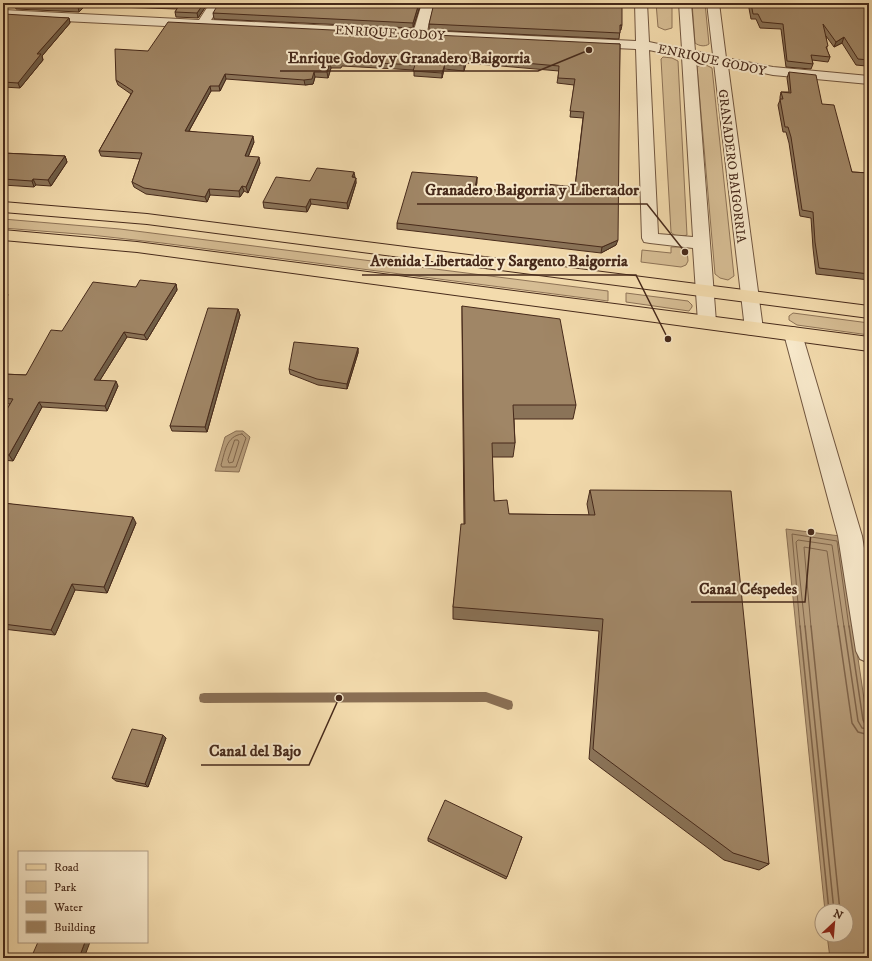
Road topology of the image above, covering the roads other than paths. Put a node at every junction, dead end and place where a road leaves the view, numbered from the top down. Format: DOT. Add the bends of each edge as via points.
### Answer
graph roads {
  1 [pos="216,3"];
  2 [pos="428,3"];
  3 [pos="641,3"];
  4 [pos="685,3"];
  5 [pos="713,3"];
  6 [pos="3,14"];
  7 [pos="203,23"];
  8 [pos="420,33"];
  9 [pos="643,44"];
  10 [pos="688,54"];
  11 [pos="720,60"];
  12 [pos="869,80"];
  13 [pos="3,207"];
  14 [pos="3,235"];
  15 [pos="701,243"];
  16 [pos="704,290"];
  17 [pos="749,296"];
  18 [pos="869,312"];
  19 [pos="707,322"];
  20 [pos="754,329"];
  21 [pos="793,334"];
  22 [pos="869,344"];
  23 [pos="869,651"];
  1 -- 7 [label="street"];
  2 -- 8 [label="street"];
  3 -- 9 [label="street"];
  4 -- 10 [label="street"];
  5 -- 11 [label="street, GRANADERO BAIGORRIA"];
  6 -- 7 [label="street, ENRIQUE GODOY"];
  7 -- 8 [label="street, ENRIQUE GODOY"];
  8 -- 9 [label="street, ENRIQUE GODOY"];
  9 -- 10 [label="street, ENRIQUE GODOY"];
  9 -- 15 [label="street" via="650,238"];
  10 -- 11 [label="street, ENRIQUE GODOY"];
  10 -- 15 [label="street"];
  11 -- 12 [label="street, ENRIQUE GODOY" via="773,71"];
  11 -- 17 [label="street, GRANADERO BAIGORRIA"];
  13 -- 16 [label="main road" via="147,219"];
  14 -- 19 [label="main road" via="137,246"];
  15 -- 16 [label="street"];
  16 -- 17 [label="main road"];
  16 -- 19 [label="street"];
  17 -- 18 [label="main road"];
  17 -- 20 [label="street, GRANADERO BAIGORRIA"];
  19 -- 20 [label="main road"];
  20 -- 21 [label="main road"];
  21 -- 22 [label="main road"];
  21 -- 23 [label="street" via="850,536"];
}
